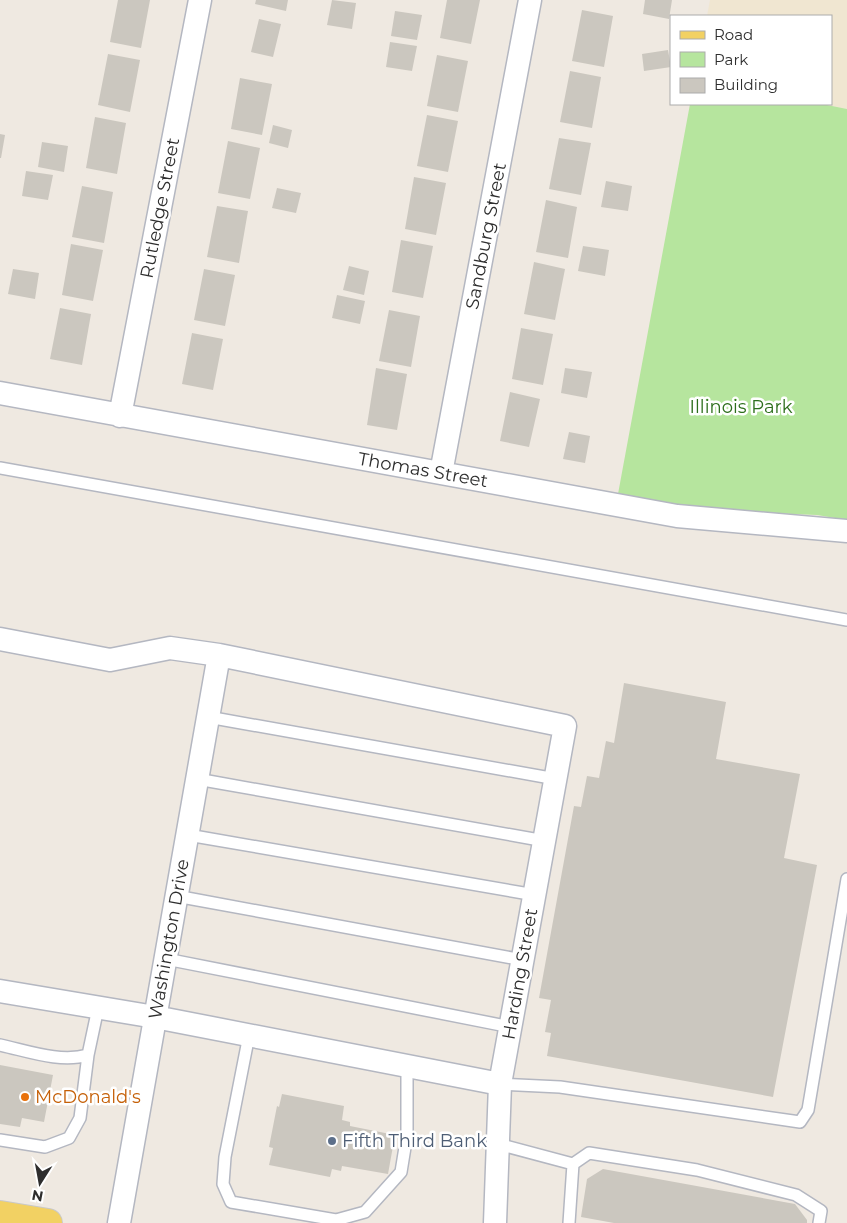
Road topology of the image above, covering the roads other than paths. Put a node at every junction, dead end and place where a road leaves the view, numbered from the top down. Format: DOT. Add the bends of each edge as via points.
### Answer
graph roads {
  1 [pos="200,0"];
  2 [pos="530,0"];
  3 [pos="0,393"];
  4 [pos="120,416"];
  5 [pos="0,468"];
  6 [pos="441,473"];
  7 [pos="847,531"];
  8 [pos="847,620"];
  9 [pos="0,639"];
  10 [pos="219,656"];
  11 [pos="208,717"];
  12 [pos="198,779"];
  13 [pos="556,779"];
  14 [pos="188,835"];
  15 [pos="545,841"];
  16 [pos="847,878"];
  17 [pos="535,895"];
  18 [pos="176,896"];
  19 [pos="166,959"];
  20 [pos="523,960"];
  21 [pos="0,991"];
  22 [pos="98,1008"];
  23 [pos="155,1017"];
  24 [pos="511,1027"];
  25 [pos="249,1035"];
  26 [pos="0,1045"];
  27 [pos="88,1055"];
  28 [pos="407,1066"];
  29 [pos="500,1084"];
  30 [pos="0,1140"];
  31 [pos="498,1144"];
  32 [pos="573,1164"];
  33 [pos="0,1215"];
  34 [pos="48,1223"];
  35 [pos="119,1223"];
  36 [pos="495,1223"];
  37 [pos="569,1223"];
  38 [pos="819,1223"];
  1 -- 4 [label="street, Rutledge Street"];
  2 -- 6 [label="street, Sandburg Street"];
  3 -- 4 [label="street, Thomas Street"];
  4 -- 6 [label="street, Thomas Street"];
  5 -- 8 [label="lane"];
  6 -- 7 [label="street, Thomas Street" via="677,516"];
  9 -- 10 [label="street" via="110,660 170,648"];
  10 -- 11 [label="street, Washington Drive"];
  10 -- 13 [label="street, Harding Street" via="565,726"];
  11 -- 12 [label="street, Washington Drive"];
  11 -- 13 [label="lane"];
  12 -- 14 [label="street, Washington Drive"];
  12 -- 15 [label="lane"];
  13 -- 15 [label="street, Harding Street"];
  14 -- 17 [label="lane"];
  14 -- 18 [label="street, Washington Drive"];
  15 -- 17 [label="street, Harding Street"];
  16 -- 29 [label="lane" via="808,1110 800,1122 560,1087"];
  17 -- 20 [label="street, Harding Street"];
  18 -- 19 [label="street, Washington Drive"];
  18 -- 20 [label="lane"];
  19 -- 23 [label="street, Washington Drive"];
  19 -- 24 [label="lane"];
  20 -- 24 [label="street, Harding Street"];
  21 -- 22 [label="street"];
  22 -- 23 [label="street"];
  22 -- 27 [label="lane"];
  23 -- 25 [label="street"];
  23 -- 35 [label="street, Washington Drive"];
  24 -- 29 [label="street, Harding Street"];
  25 -- 28 [label="street"];
  25 -- 28 [label="lane" via="223,1184 231,1202 336,1220 365,1212 401,1172 407,1135"];
  26 -- 27 [label="lane" via="54,1057"];
  27 -- 30 [label="lane" via="80,1118 70,1138 45,1147"];
  28 -- 29 [label="street"];
  29 -- 31 [label="street, Harding Street"];
  31 -- 32 [label="lane"];
  31 -- 36 [label="street, Harding Street"];
  32 -- 37 [label="lane"];
  32 -- 38 [label="lane" via="589,1153 698,1170 796,1195 821,1212"];
  33 -- 34 [label="main road"];
}
